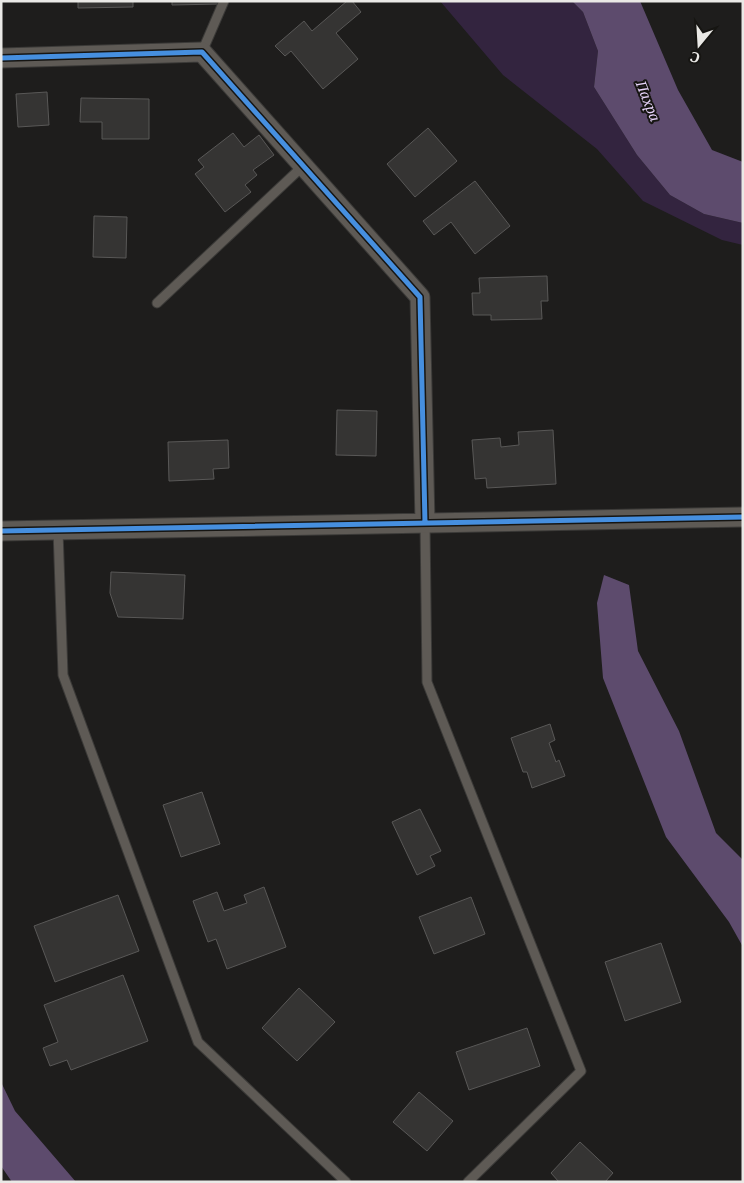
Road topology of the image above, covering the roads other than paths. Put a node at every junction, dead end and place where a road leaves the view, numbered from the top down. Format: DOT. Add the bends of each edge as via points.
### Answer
graph roads {
  1 [pos="224,1"];
  2 [pos="202,52"];
  3 [pos="1,58"];
  4 [pos="304,166"];
  5 [pos="157,303"];
  6 [pos="743,517"];
  7 [pos="425,523"];
  8 [pos="58,530"];
  9 [pos="1,531"];
  10 [pos="346,1182"];
  11 [pos="468,1182"];
  1 -- 2 [label="lane"];
  2 -- 3 [label="street"];
  2 -- 4 [label="street"];
  4 -- 5 [label="lane"];
  4 -- 7 [label="street" via="420,297"];
  6 -- 7 [label="street"];
  7 -- 8 [label="street"];
  7 -- 11 [label="lane" via="427,682 581,1071"];
  8 -- 9 [label="street"];
  8 -- 10 [label="lane" via="63,675 198,1042"];
}
